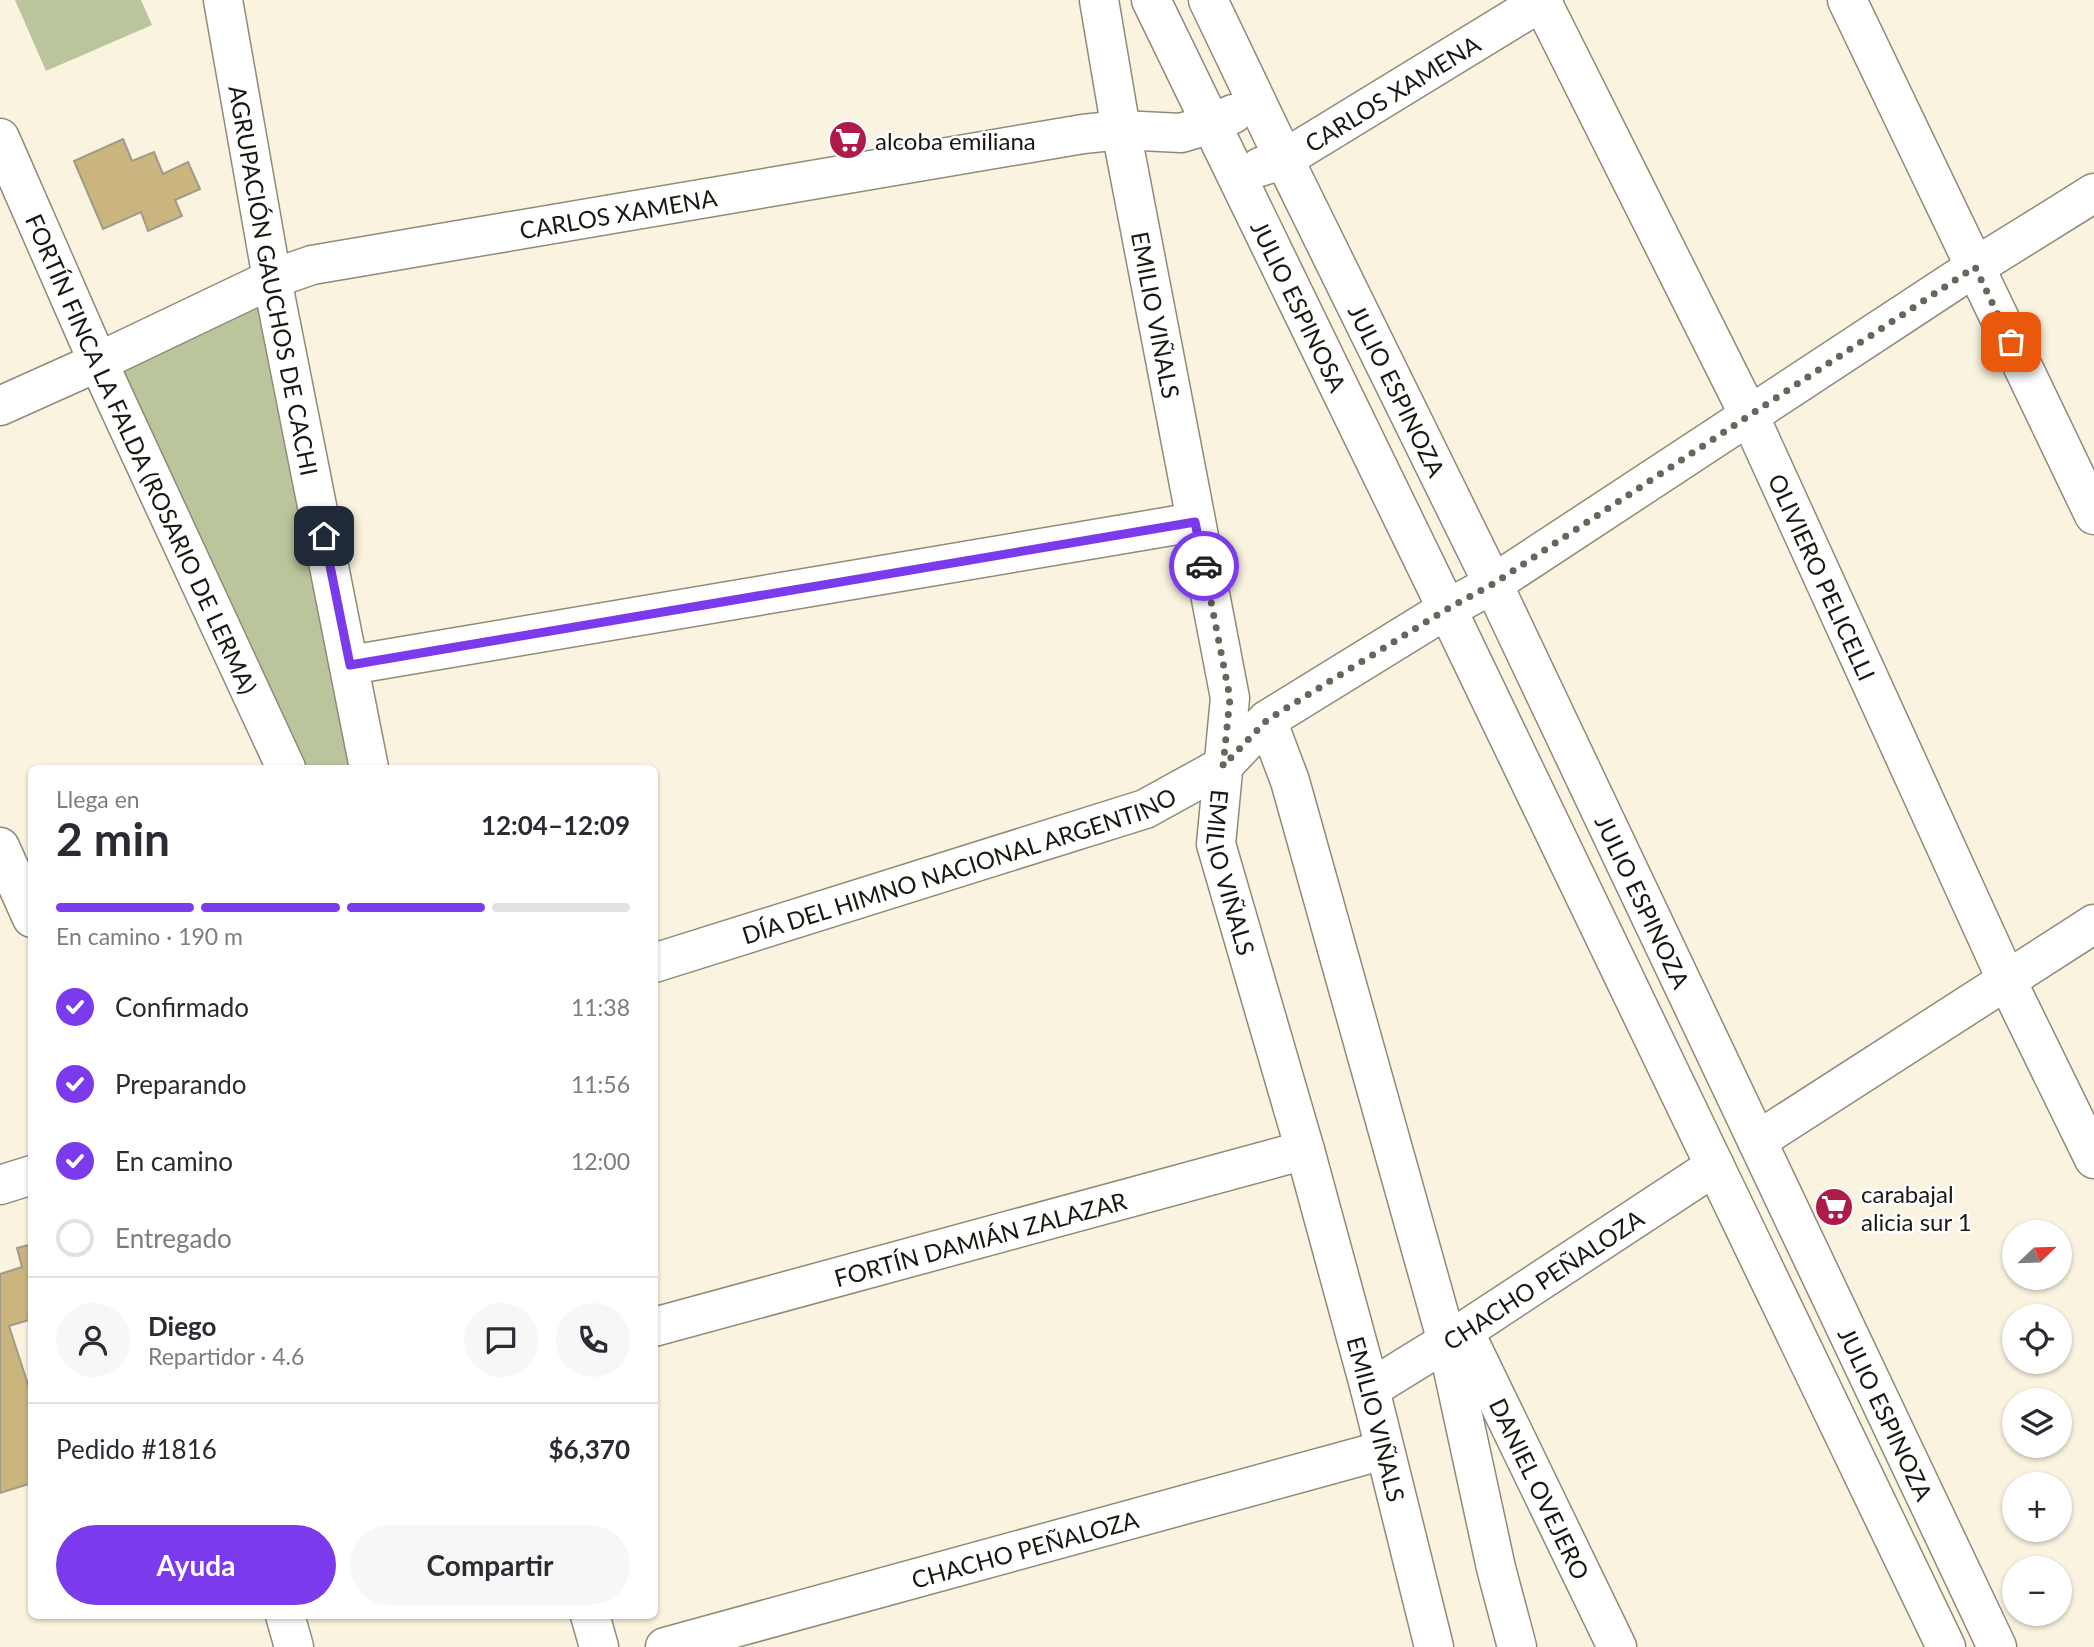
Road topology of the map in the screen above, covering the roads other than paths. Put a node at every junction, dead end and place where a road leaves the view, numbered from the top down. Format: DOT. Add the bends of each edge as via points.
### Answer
graph roads {
  1 [pos="223,0"];
  2 [pos="1099,0"];
  3 [pos="1151,0"];
  4 [pos="1208,0"];
  5 [pos="1847,0"];
  6 [pos="1542,1"];
  7 [pos="1257,103"];
  8 [pos="1211,124"];
  9 [pos="1121,130"];
  10 [pos="0,138"];
  11 [pos="1284,159"];
  12 [pos="1236,174"];
  13 [pos="2094,193"];
  14 [pos="1975,267"];
  15 [pos="272,279"];
  16 [pos="98,362"];
  17 [pos="0,406"];
  18 [pos="1749,415"];
  19 [pos="2094,515"];
  20 [pos="1195,522"];
  21 [pos="1493,584"];
  22 [pos="1447,609"];
  23 [pos="350,665"];
  24 [pos="1267,720"];
  25 [pos="285,765"];
  26 [pos="368,765"];
  27 [pos="1223,766"];
  28 [pos="0,847"];
  29 [pos="28,909"];
  30 [pos="2094,924"];
  31 [pos="658,962"];
  32 [pos="2007,981"];
  33 [pos="1757,1141"];
  34 [pos="1305,1150"];
  35 [pos="2094,1159"];
  36 [pos="1715,1166"];
  37 [pos="28,1176"];
  38 [pos="0,1185"];
  39 [pos="658,1326"];
  40 [pos="1455,1336"];
  41 [pos="1370,1390"];
  42 [pos="1384,1450"];
  43 [pos="286,1619"];
  44 [pos="591,1619"];
  45 [pos="294,1647"];
  46 [pos="599,1647"];
  47 [pos="665,1647"];
  48 [pos="1434,1647"];
  49 [pos="1517,1647"];
  50 [pos="1617,1647"];
  51 [pos="1946,1647"];
  52 [pos="1997,1647"];
  1 -- 15 [label="street, AGRUPACIÓN GAUCHOS DE CACHI"];
  2 -- 9 [label="street, EMILIO VIÑALS"];
  3 -- 8 [label="street, JULIO ESPINOSA"];
  4 -- 7 [label="street"];
  5 -- 14 [label="street"];
  6 -- 11 [label="street, CARLOS XAMENA"];
  6 -- 18 [label="street, OLIVIERO PELICELLI"];
  7 -- 8 [label="street, CARLOS XAMENA"];
  7 -- 11 [label="street"];
  8 -- 9 [label="street, CARLOS XAMENA" via="1181,133"];
  8 -- 12 [label="street, JULIO ESPINOSA"];
  9 -- 15 [label="street, CARLOS XAMENA" via="312,265"];
  9 -- 20 [label="street, EMILIO VIÑALS"];
  10 -- 16 [label="street, FORTÍN FINCA LA FALDA (ROSARIO DE LERMA)"];
  11 -- 12 [label="street, CARLOS XAMENA"];
  11 -- 21 [label="street, JULIO ESPINOZA"];
  12 -- 22 [label="street, JULIO ESPINOSA"];
  13 -- 14 [label="street, DÍA DEL HIMNO NACIONAL ARGENTINO"];
  14 -- 18 [label="street, DÍA DEL HIMNO NACIONAL ARGENTINO"];
  14 -- 19 [label="street"];
  15 -- 16 [label="street, CARLOS XAMENA"];
  15 -- 23 [label="street, AGRUPACIÓN GAUCHOS DE CACHI"];
  16 -- 17 [label="street, CARLOS XAMENA"];
  16 -- 25 [label="street, FORTÍN FINCA LA FALDA (ROSARIO DE LERMA)"];
  18 -- 21 [label="street, DÍA DEL HIMNO NACIONAL ARGENTINO"];
  18 -- 32 [label="street, OLIVIERO PELICELLI"];
  20 -- 23 [label="street"];
  20 -- 27 [label="street, EMILIO VIÑALS" via="1230,698"];
  21 -- 22 [label="street, DÍA DEL HIMNO NACIONAL ARGENTINO"];
  21 -- 33 [label="street, JULIO ESPINOZA"];
  22 -- 24 [label="street, DÍA DEL HIMNO NACIONAL ARGENTINO"];
  22 -- 36 [label="street, JULIO ESPINOZA"];
  23 -- 26 [label="street, AGRUPACIÓN GAUCHOS DE CACHI"];
  24 -- 27 [label="street, DÍA DEL HIMNO NACIONAL ARGENTINO"];
  24 -- 40 [label="street" via="1290,781"];
  27 -- 31 [label="street, DÍA DEL HIMNO NACIONAL ARGENTINO" via="1145,809"];
  27 -- 34 [label="street, EMILIO VIÑALS" via="1216,844"];
  28 -- 29 [label="street"];
  30 -- 32 [label="street"];
  32 -- 33 [label="street"];
  32 -- 35 [label="street, OLIVIERO PELICELLI"];
  33 -- 52 [label="street, JULIO ESPINOZA"];
  34 -- 39 [label="street, FORTÍN DAMIÁN ZALAZAR"];
  34 -- 41 [label="street, EMILIO VIÑALS"];
  36 -- 40 [label="street, CHACHO PEÑALOZA"];
  36 -- 51 [label="street, JULIO ESPINOZA"];
  37 -- 38 [label="street"];
  40 -- 41 [label="street, CHACHO PEÑALOZA"];
  40 -- 49 [label="street" via="1496,1568"];
  40 -- 50 [label="street, DANIEL OVEJERO"];
  41 -- 42 [label="street, EMILIO VIÑALS"];
  42 -- 47 [label="street, CHACHO PEÑALOZA"];
  42 -- 48 [label="street, EMILIO VIÑALS"];
  43 -- 45 [label="street"];
  44 -- 46 [label="street"];
}
